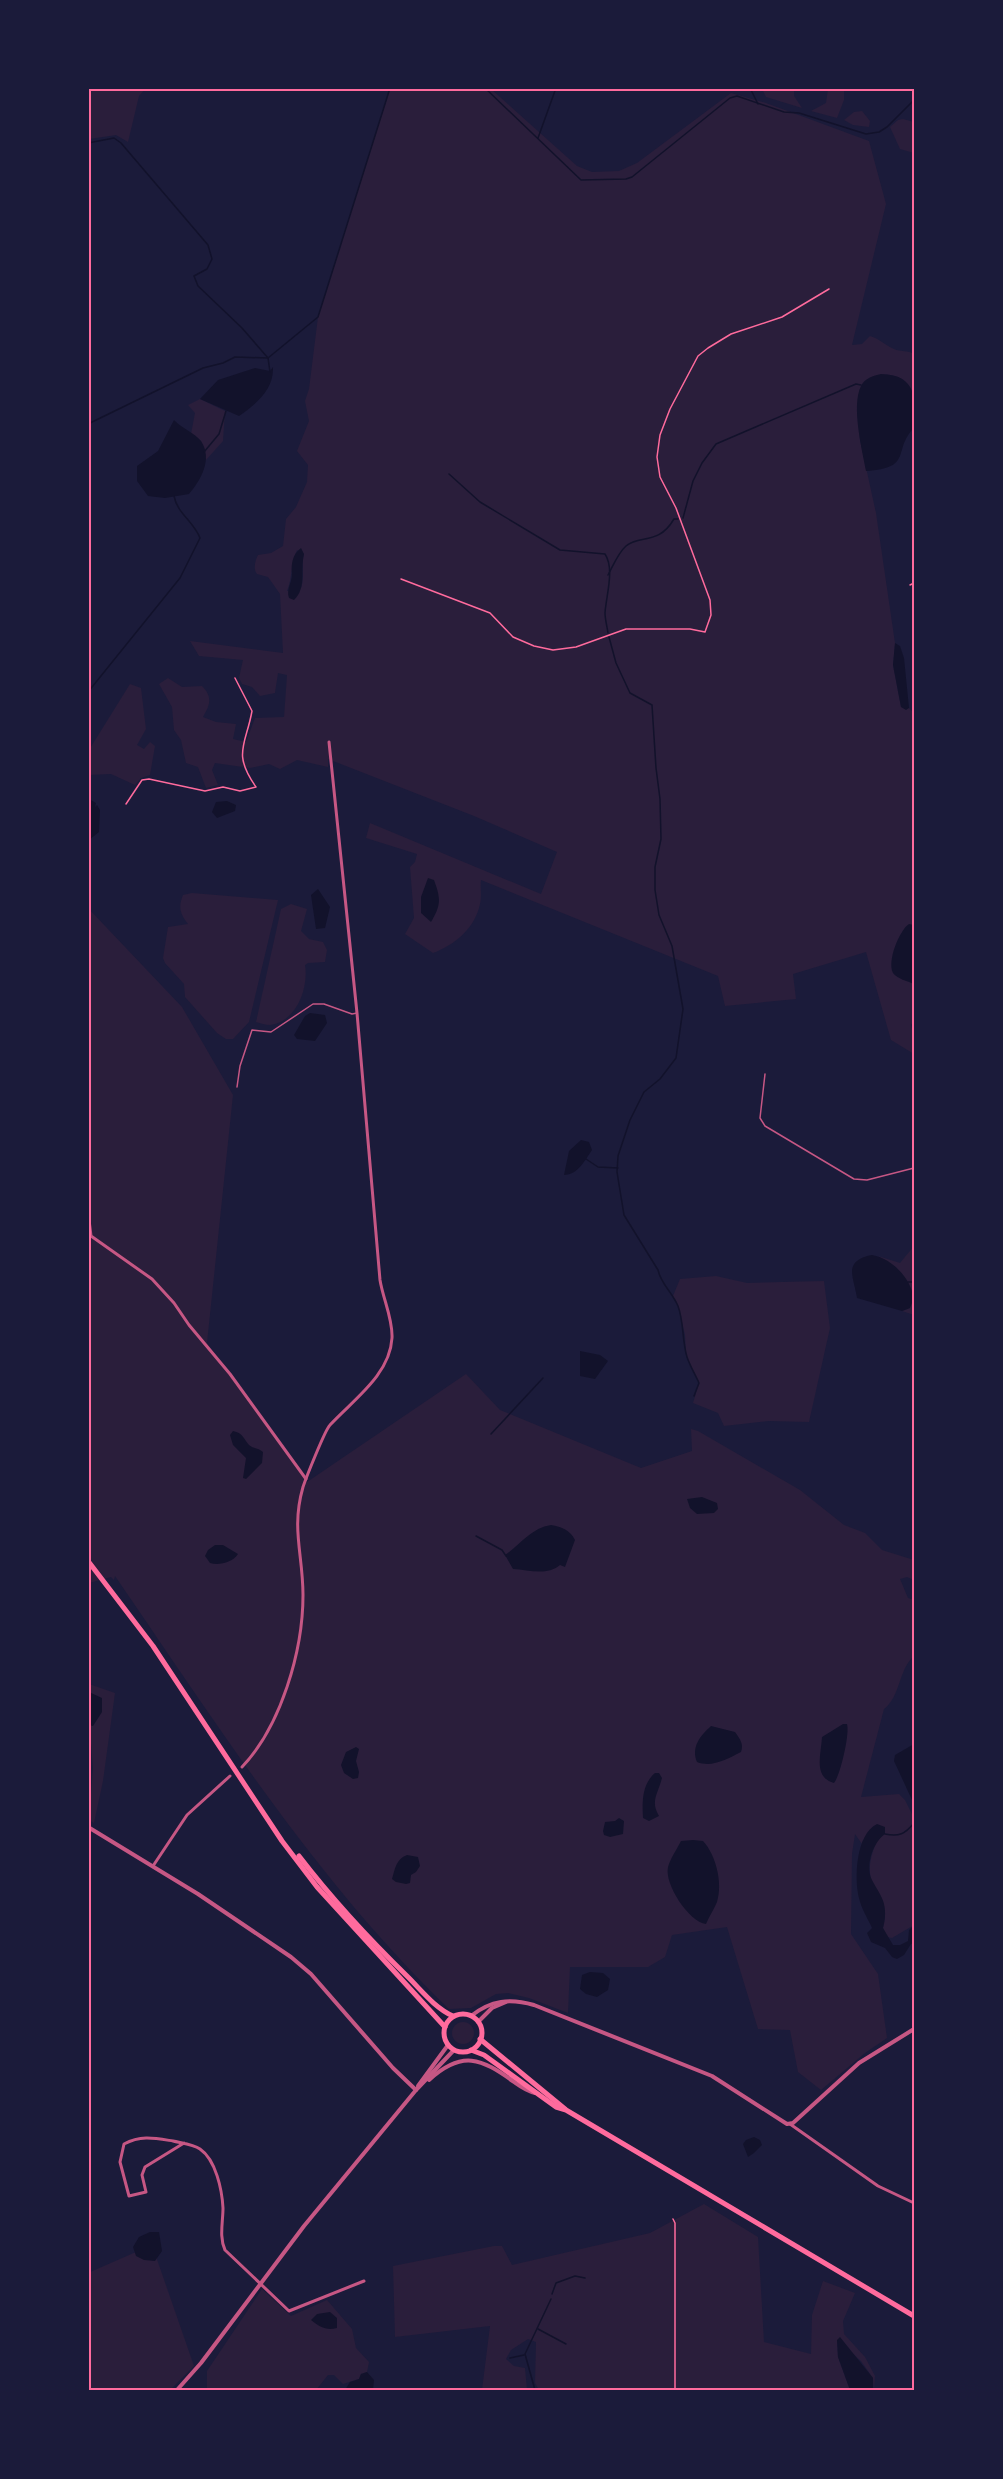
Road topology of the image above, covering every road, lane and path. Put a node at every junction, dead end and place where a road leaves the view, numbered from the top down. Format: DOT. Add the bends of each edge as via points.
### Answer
graph roads {
  1 [pos="829,289"];
  2 [pos="401,579"];
  3 [pos="915,583"];
  4 [pos="910,585"];
  5 [pos="235,678"];
  6 [pos="329,742"];
  7 [pos="126,804"];
  8 [pos="357,1013"];
  9 [pos="765,1074"];
  10 [pos="237,1087"];
  11 [pos="915,1168"];
  12 [pos="88,1212"];
  13 [pos="306,1479"];
  14 [pos="88,1561"];
  15 [pos="242,1767"];
  16 [pos="230,1776"];
  17 [pos="88,1827"];
  18 [pos="278,1832"];
  19 [pos="153,1866"];
  20 [pos="514,2001"];
  21 [pos="453,2016"];
  22 [pos="471,2016"];
  23 [pos="478,2022"];
  24 [pos="445,2027"];
  25 [pos="915,2029"];
  26 [pos="480,2039"];
  27 [pos="448,2045"];
  28 [pos="471,2049"];
  29 [pos="454,2050"];
  30 [pos="421,2086"];
  31 [pos="416,2090"];
  32 [pos="535,2093"];
  33 [pos="566,2110"];
  34 [pos="790,2124"];
  35 [pos="184,2143"];
  36 [pos="915,2203"];
  37 [pos="673,2218"];
  38 [pos="364,2281"];
  39 [pos="260,2284"];
  40 [pos="915,2316"];
  41 [pos="177,2391"];
  42 [pos="675,2391"];
  1 -- 2 [label="path" via="783,317 731,334 708,348 699,356 660,435 660,477 676,508 710,600 711,615 705,632 626,629 576,647 553,650 513,637 490,614"];
  3 -- 4 [label="path"];
  5 -- 7 [label="path" via="252,711 242,756 256,787 205,791 149,779 142,780"];
  6 -- 8 [label="street"];
  8 -- 10 [label="lane" via="313,1004 271,1032 252,1030"];
  8 -- 13 [label="street" via="380,1280 392,1323 392,1340 369,1389 326,1431"];
  9 -- 11 [label="lane" via="760,1118 765,1126 854,1179 867,1180"];
  12 -- 13 [label="street" via="91,1236 152,1279 174,1303"];
  13 -- 15 [label="street" via="297,1519 303,1593 301,1626 290,1676 277,1714 255,1753"];
  14 -- 18 [label="main road" via="153,1646"];
  16 -- 19 [label="street" via="186,1815"];
  17 -- 19 [label="street"];
  18 -- 21 [label="main road" via="353,1920 436,2006"];
  18 -- 24 [label="main road" via="342,1917"];
  19 -- 31 [label="street" via="311,1974"];
  20 -- 22 [label="street" via="490,2003"];
  20 -- 23 [label="street" via="492,2008"];
  20 -- 34 [label="street" via="541,2008 712,2076"];
  21 -- 22 [label="main road"];
  21 -- 24 [label="main road"];
  22 -- 23 [label="main road"];
  23 -- 26 [label="main road"];
  24 -- 27 [label="main road"];
  25 -- 34 [label="street" via="859,2063"];
  26 -- 28 [label="main road"];
  26 -- 33 [label="main road"];
  27 -- 29 [label="main road"];
  27 -- 31 [label="street"];
  28 -- 29 [label="main road"];
  28 -- 32 [label="main road"];
  29 -- 30 [label="street"];
  30 -- 31 [label="street"];
  30 -- 32 [label="street" via="451,2064 474,2060"];
  31 -- 39 [label="street"];
  32 -- 33 [label="main road"];
  33 -- 40 [label="main road"];
  34 -- 36 [label="street" via="878,2186"];
  35 -- 35 [label="street" via="147,2137 124,2144 120,2162 129,2196 146,2192 142,2175 145,2167"];
  35 -- 39 [label="street" via="199,2148 210,2160 221,2191 223,2245"];
  37 -- 42 [label="path"];
  38 -- 39 [label="street" via="289,2311"];
  39 -- 41 [label="street"];
}
